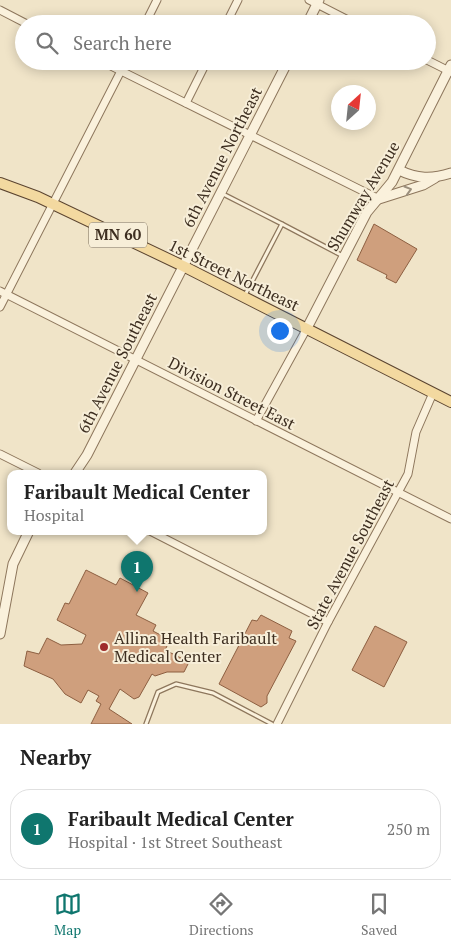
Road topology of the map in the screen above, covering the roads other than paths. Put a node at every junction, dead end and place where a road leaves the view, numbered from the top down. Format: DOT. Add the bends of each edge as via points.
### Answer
graph roads {
  1 [pos="157,0"];
  2 [pos="238,0"];
  3 [pos="315,1"];
  4 [pos="0,10"];
  5 [pos="150,15"];
  6 [pos="230,15"];
  7 [pos="310,15"];
  8 [pos="340,15"];
  9 [pos="15,18"];
  10 [pos="436,64"];
  11 [pos="450,69"];
  12 [pos="202,70"];
  13 [pos="283,70"];
  14 [pos="121,71"];
  15 [pos="186,103"];
  16 [pos="249,136"];
  17 [pos="398,170"];
  18 [pos="451,173"];
  19 [pos="435,178"];
  20 [pos="0,183"];
  21 [pos="220,192"];
  22 [pos="378,199"];
  23 [pos="53,204"];
  24 [pos="282,224"];
  25 [pos="344,256"];
  26 [pos="183,266"];
  27 [pos="3,292"];
  28 [pos="244,296"];
  29 [pos="0,307"];
  30 [pos="308,328"];
  31 [pos="136,360"];
  32 [pos="433,393"];
  33 [pos="451,402"];
  34 [pos="256,421"];
  35 [pos="0,454"];
  36 [pos="32,470"];
  37 [pos="77,470"];
  38 [pos="399,493"];
  39 [pos="451,519"];
  40 [pos="27,535"];
  41 [pos="158,535"];
  42 [pos="2,607"];
  43 [pos="328,622"];
  44 [pos="0,634"];
  45 [pos="146,724"];
  46 [pos="272,724"];
  47 [pos="277,724"];
  1 -- 5 [label="street"];
  2 -- 6 [label="street"];
  3 -- 7 [label="street"];
  3 -- 8 [label="street"];
  4 -- 9 [label="street"];
  10 -- 11 [label="street"];
  11 -- 17 [label="street, Shumway Avenue"];
  12 -- 15 [label="street"];
  13 -- 16 [label="street, 6th Avenue Northeast"];
  14 -- 15 [label="street"];
  14 -- 23 [label="street"];
  15 -- 16 [label="street"];
  16 -- 21 [label="street, 6th Avenue Northeast"];
  16 -- 22 [label="street"];
  17 -- 19 [label="street" via="410,176"];
  17 -- 22 [label="street, Shumway Avenue"];
  18 -- 19 [label="street"];
  22 -- 19 [label="street, one-way"];
  20 -- 23 [label="main road, 1st Street Northeast / MN 60"];
  21 -- 24 [label="lane"];
  21 -- 26 [label="street, 6th Avenue Northeast"];
  22 -- 25 [label="street, Shumway Avenue"];
  23 -- 26 [label="main road, 1st Street Northeast / MN 60"];
  23 -- 27 [label="street"];
  24 -- 25 [label="lane"];
  24 -- 28 [label="lane"];
  25 -- 30 [label="street, Shumway Avenue"];
  26 -- 28 [label="main road, 1st Street Northeast / MN 60"];
  26 -- 31 [label="street, 6th Avenue Southeast"];
  27 -- 29 [label="street"];
  27 -- 31 [label="street, Division Street East"];
  28 -- 30 [label="main road, 1st Street Northeast / MN 60"];
  30 -- 32 [label="main road, 1st Street Northeast / MN 60"];
  30 -- 34 [label="street, Shumway Avenue"];
  31 -- 34 [label="street, Division Street East"];
  31 -- 37 [label="street, 6th Avenue Southeast"];
  32 -- 33 [label="main road, 1st Street Northeast / MN 60"];
  32 -- 38 [label="street, State Avenue Southeast" via="416,432 408,474"];
  34 -- 38 [label="street, Division Street East"];
  35 -- 36 [label="street"];
  38 -- 39 [label="street, Division Street East"];
  38 -- 43 [label="street, State Avenue Southeast"];
  40 -- 42 [label="street" via="13,564"];
  41 -- 43 [label="street"];
  42 -- 44 [label="street"];
  43 -- 47 [label="street, State Avenue Southeast"];
  45 -- 46 [label="lane" via="158,692 176,684 213,693"];
}
